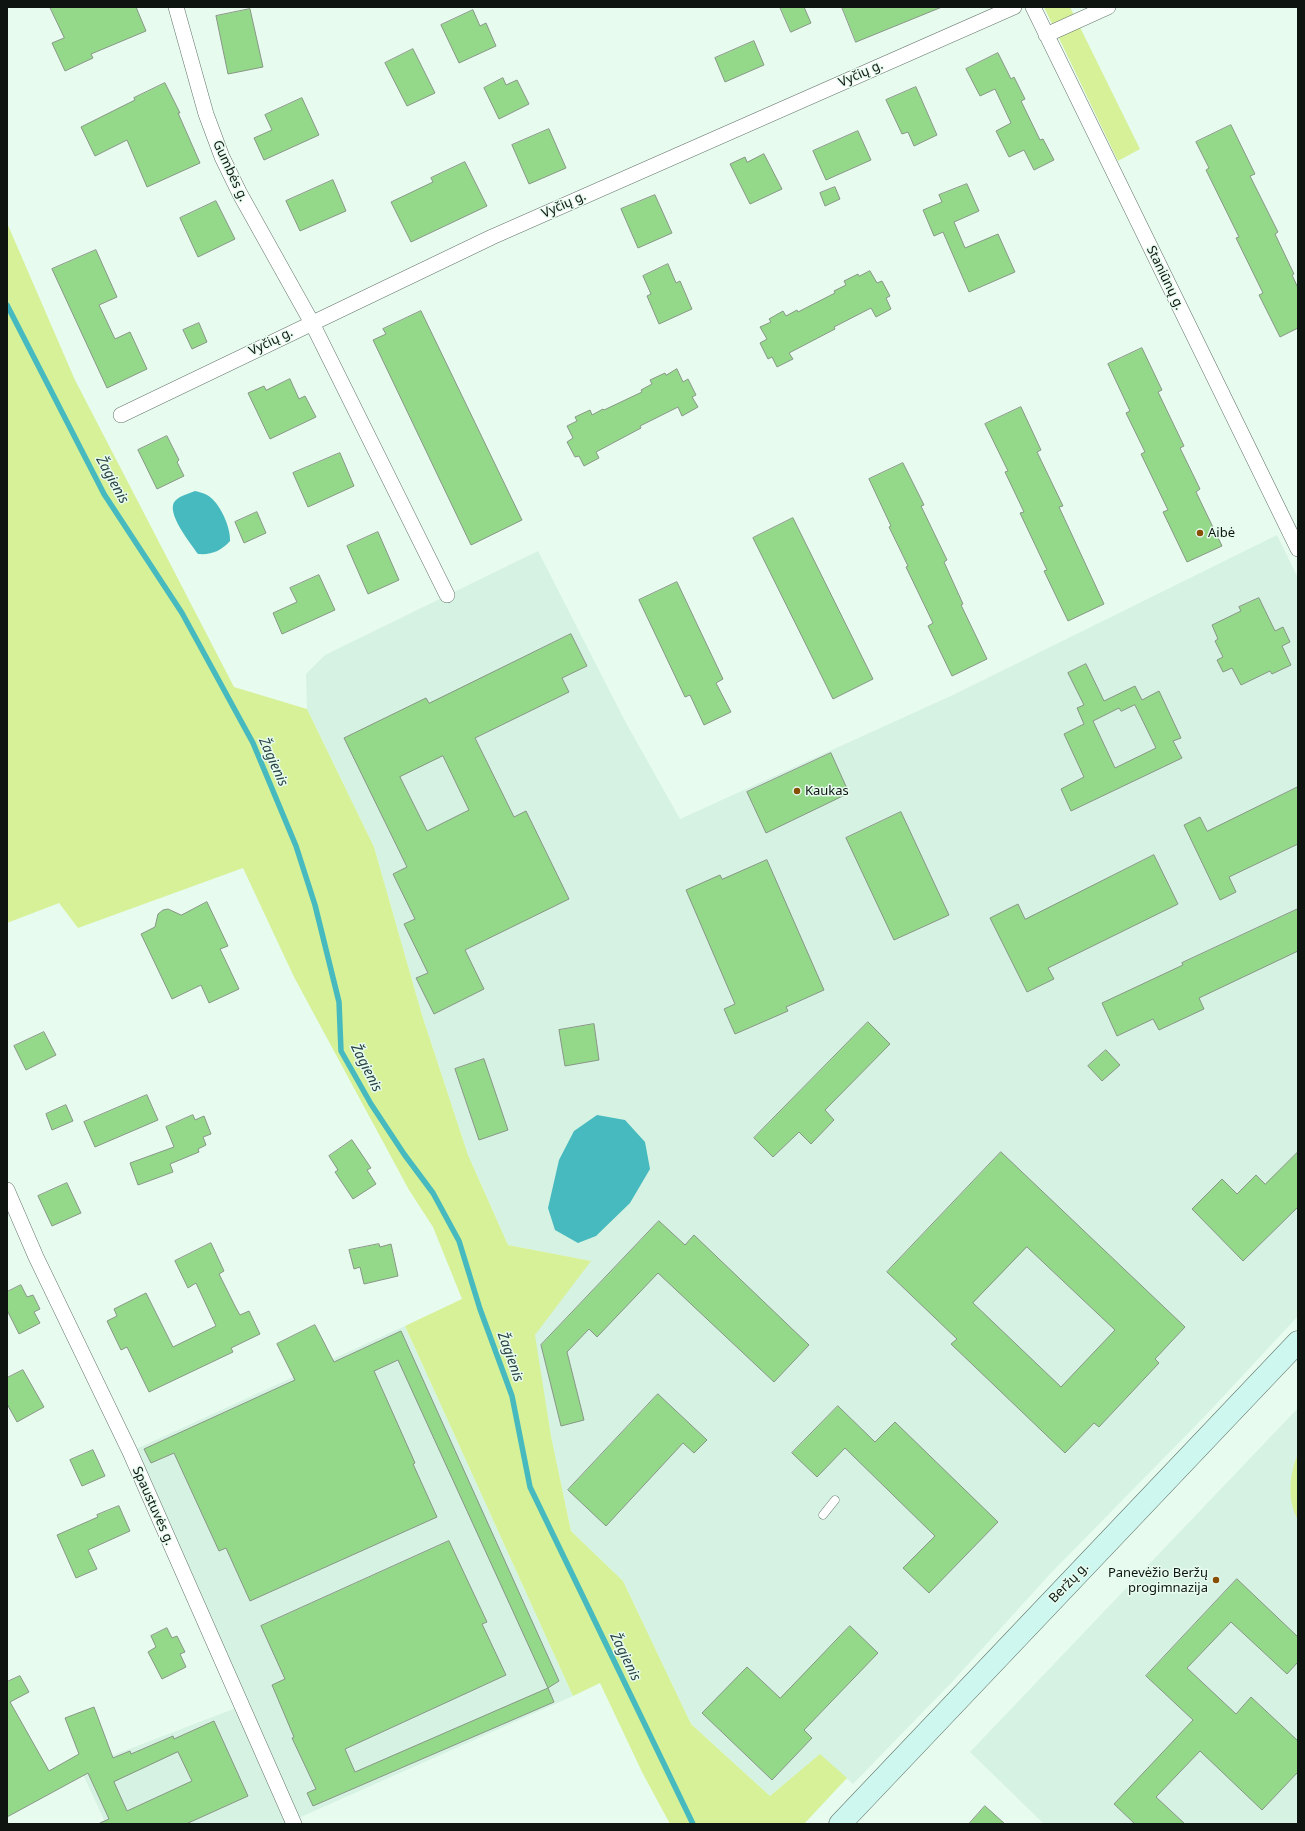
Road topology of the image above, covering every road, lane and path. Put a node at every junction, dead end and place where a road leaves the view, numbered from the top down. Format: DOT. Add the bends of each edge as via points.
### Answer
graph roads {
  1 [pos="176,7"];
  2 [pos="1014,7"];
  3 [pos="1032,7"];
  4 [pos="1108,7"];
  5 [pos="1046,35"];
  6 [pos="312,323"];
  7 [pos="121,415"];
  8 [pos="1298,549"];
  9 [pos="447,595"];
  10 [pos="7,1190"];
  11 [pos="1298,1342"];
  12 [pos="835,1500"];
  13 [pos="823,1515"];
  14 [pos="294,1824"];
  15 [pos="840,1824"];
  1 -- 6 [label="street, Gumbės g." via="206,114 222,157"];
  2 -- 6 [label="street, Vyčių g." via="492,237"];
  3 -- 5 [label="street, Staniūnų g."];
  4 -- 5 [label="street"];
  5 -- 8 [label="street, Staniūnų g."];
  6 -- 7 [label="street, Vyčių g."];
  6 -- 9 [label="street, Gumbės g."];
  10 -- 14 [label="street, Spaustuvės g." via="36,1257 130,1452"];
  11 -- 15 [label="main road, Beržų g."];
  12 -- 13 [label="lane"];
}
